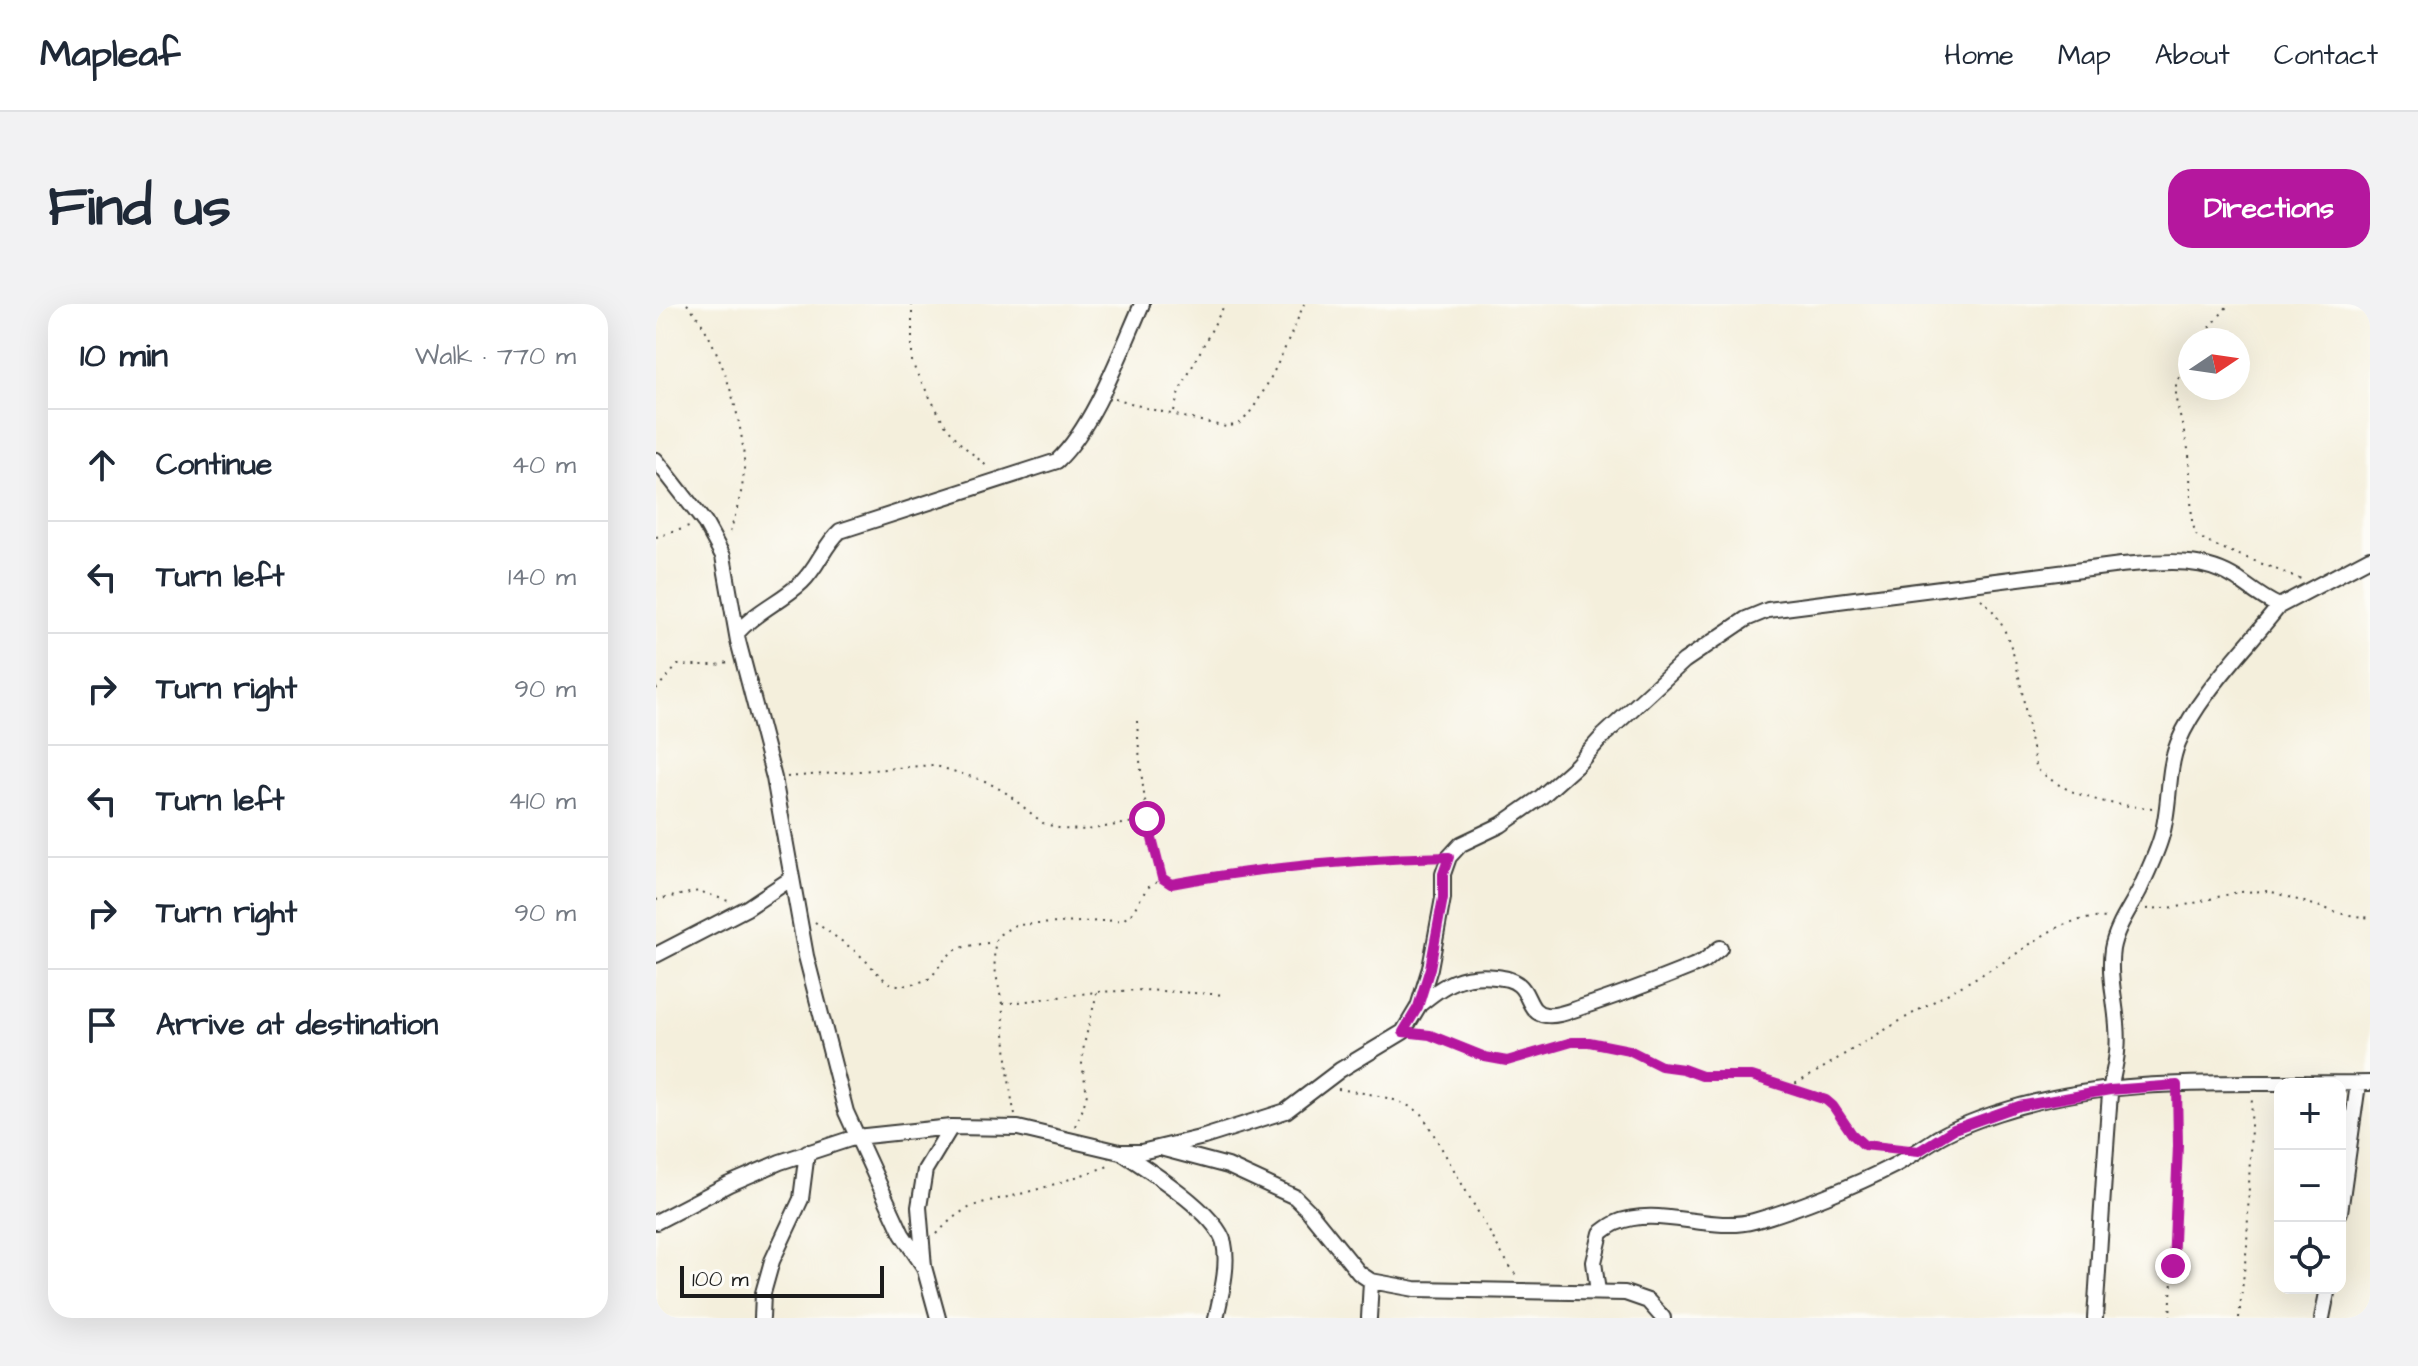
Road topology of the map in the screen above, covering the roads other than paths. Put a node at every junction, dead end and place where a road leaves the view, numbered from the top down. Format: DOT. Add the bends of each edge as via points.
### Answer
graph roads {
  1 [pos="1142,304"];
  2 [pos="656,460"];
  3 [pos="2370,558"];
  4 [pos="2279,606"];
  5 [pos="738,632"];
  6 [pos="792,878"];
  7 [pos="1720,948"];
  8 [pos="656,955"];
  9 [pos="1418,1007"];
  10 [pos="2364,1084"];
  11 [pos="2110,1090"];
  12 [pos="951,1127"];
  13 [pos="856,1137"];
  14 [pos="1163,1148"];
  15 [pos="807,1152"];
  16 [pos="1126,1155"];
  17 [pos="2346,1180"];
  18 [pos="656,1222"];
  19 [pos="923,1261"];
  20 [pos="1371,1281"];
  21 [pos="1598,1292"];
  22 [pos="2327,1294"];
  23 [pos="762,1318"];
  24 [pos="938,1318"];
  25 [pos="1216,1318"];
  26 [pos="1369,1318"];
  27 [pos="1663,1318"];
  28 [pos="2095,1318"];
  29 [pos="2322,1318"];
  1 -- 5 [label="street" via="1102,394 1057,461 840,531 804,580"];
  2 -- 5 [label="street" via="705,523 723,556"];
  3 -- 4 [label="street"];
  4 -- 9 [label="street" via="2218,569 2163,561 1791,606 1746,619 1684,661 1541,797 1461,844 1449,857"];
  4 -- 11 [label="street" via="2179,741 2162,837 2112,947 2118,1034"];
  5 -- 6 [label="street"];
  6 -- 8 [label="street"];
  6 -- 13 [label="street" via="806,956"];
  7 -- 9 [label="street" via="1693,966 1566,1012 1546,1015 1531,1008 1521,986 1509,979 1477,975 1452,981"];
  9 -- 14 [label="street" via="1403,1032 1286,1111"];
  10 -- 11 [label="street"];
  10 -- 17 [label="street"];
  11 -- 21 [label="street" via="2019,1106 1954,1129 1856,1183 1754,1221 1733,1226 1652,1218 1616,1223 1601,1233 1594,1262"];
  11 -- 28 [label="street"];
  12 -- 13 [label="street"];
  12 -- 16 [label="street" via="1018,1128"];
  12 -- 19 [label="street" via="925,1170 919,1207"];
  13 -- 15 [label="street"];
  13 -- 19 [label="street" via="902,1234"];
  14 -- 16 [label="street"];
  14 -- 20 [label="street" via="1228,1166 1295,1197"];
  15 -- 18 [label="street"];
  15 -- 23 [label="street" via="801,1199 772,1261"];
  16 -- 25 [label="street" via="1166,1181 1219,1232 1224,1262"];
  19 -- 24 [label="street"];
  20 -- 21 [label="street" via="1415,1289"];
  20 -- 26 [label="street"];
  21 -- 27 [label="street" via="1648,1301"];
  22 -- 29 [label="street"];
}
